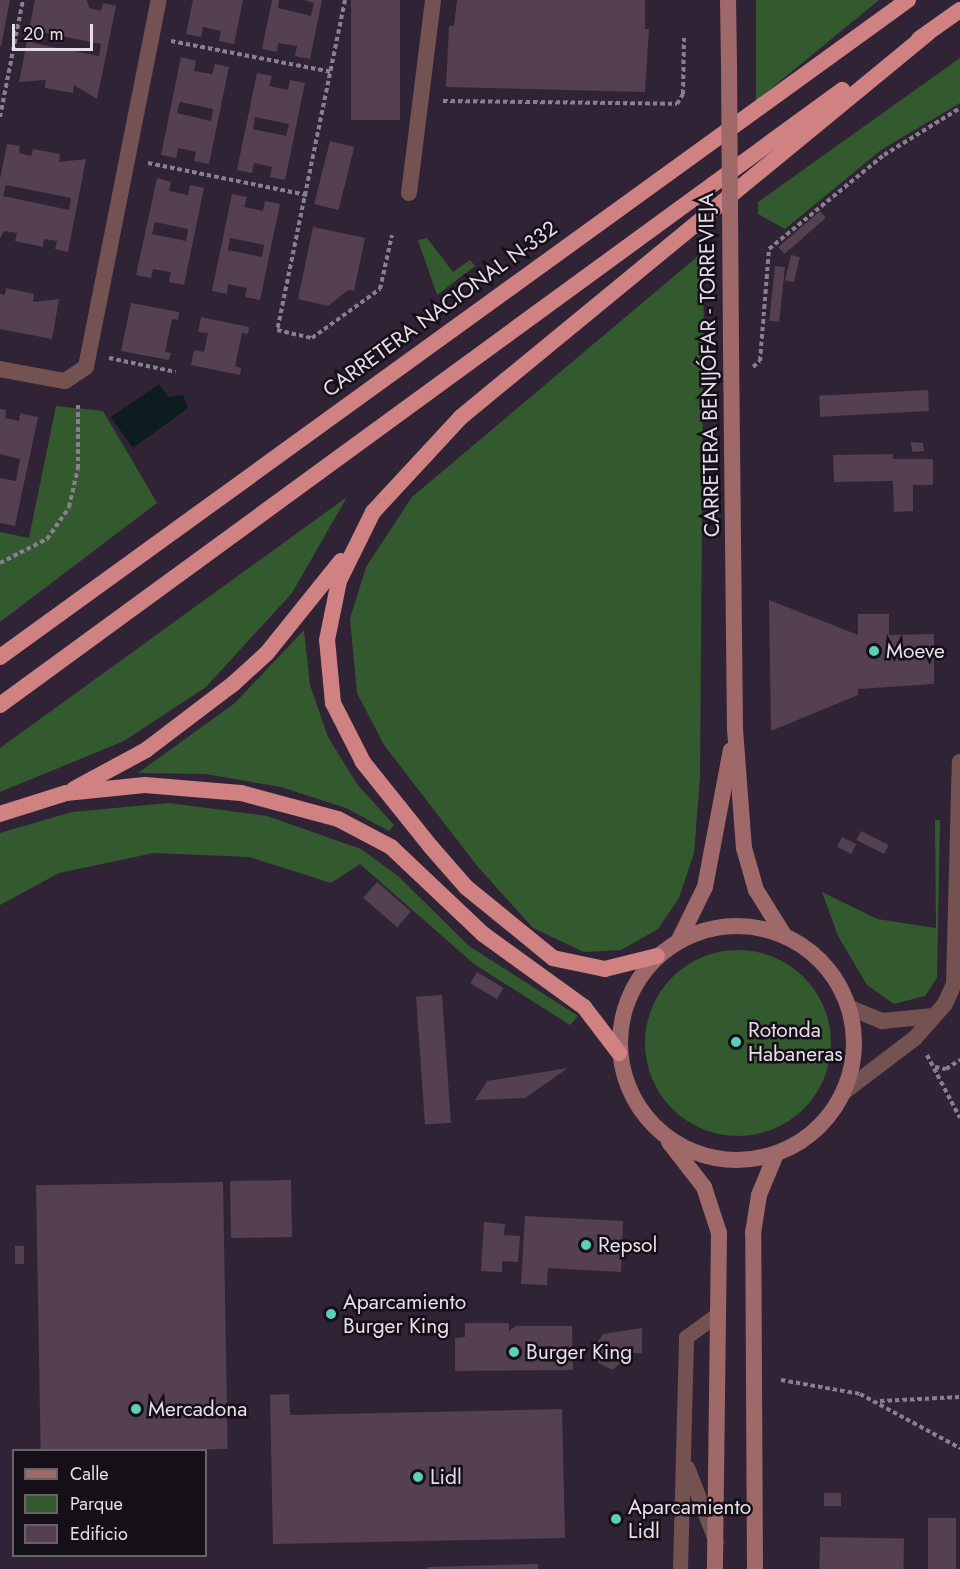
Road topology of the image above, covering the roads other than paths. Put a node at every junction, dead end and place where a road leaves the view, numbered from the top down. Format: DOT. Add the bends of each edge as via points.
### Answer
graph roads {
  1 [pos="159,0"];
  2 [pos="433,0"];
  3 [pos="728,0"];
  4 [pos="908,0"];
  5 [pos="960,10"];
  6 [pos="927,34"];
  7 [pos="409,193"];
  8 [pos="0,369"];
  9 [pos="352,547"];
  10 [pos="0,657"];
  11 [pos="0,705"];
  12 [pos="735,729"];
  13 [pos="960,762"];
  14 [pos="66,793"];
  15 [pos="0,814"];
  16 [pos="784,935"];
  17 [pos="679,940"];
  18 [pos="657,956"];
  19 [pos="850,1008"];
  20 [pos="935,1016"];
  21 [pos="619,1053"];
  22 [pos="844,1092"];
  23 [pos="661,1132"];
  24 [pos="776,1154"];
  25 [pos="718,1314"];
  26 [pos="684,1456"];
  27 [pos="718,1545"];
  28 [pos="680,1569"];
  29 [pos="715,1569"];
  30 [pos="755,1569"];
  1 -- 8 [label="street" via="89,358 77,376 56,381"];
  2 -- 7 [label="street"];
  3 -- 12 [label="main road, CARRETERA BENIJÓFAR - TORREVIEJA, bridge"];
  4 -- 10 [label="highway, CARRETERA NACIONAL N-332"];
  5 -- 6 [label="highway"];
  6 -- 9 [label="highway" via="461,417 403,475"];
  6 -- 11 [label="highway" via="810,111"];
  9 -- 14 [label="highway" via="267,653 233,684 146,750"];
  9 -- 18 [label="highway" via="332,608 328,671 333,703 363,762 466,886 537,948 588,968"];
  12 -- 16 [label="main road, CARRETERA BENIJÓFAR - TORREVIEJA" via="749,870"];
  12 -- 17 [label="main road, CARRETERA BENIJÓFAR - TORREVIEJA" via="705,887"];
  13 -- 20 [label="street" via="954,984"];
  14 -- 15 [label="highway"];
  14 -- 21 [label="highway" via="196,787 288,804 369,833 415,867 483,934 584,1008"];
  16 -- 17 [label="main road" via="731,925"];
  16 -- 19 [label="main road" via="827,967"];
  17 -- 18 [label="main road"];
  18 -- 21 [label="main road" via="627,1000"];
  19 -- 20 [label="street" via="882,1021"];
  19 -- 22 [label="main road" via="855,1042"];
  20 -- 22 [label="street"];
  21 -- 23 [label="main road" via="634,1100"];
  22 -- 24 [label="main road" via="813,1132"];
  23 -- 24 [label="main road" via="703,1155 752,1159"];
  23 -- 25 [label="main road" via="704,1187 714,1211"];
  24 -- 30 [label="main road" via="759,1195 753,1233"];
  25 -- 26 [label="lane" via="686,1337"];
  25 -- 27 [label="main road"];
  26 -- 27 [label="lane" via="698,1506"];
  26 -- 28 [label="lane"];
  27 -- 29 [label="main road"];
}
